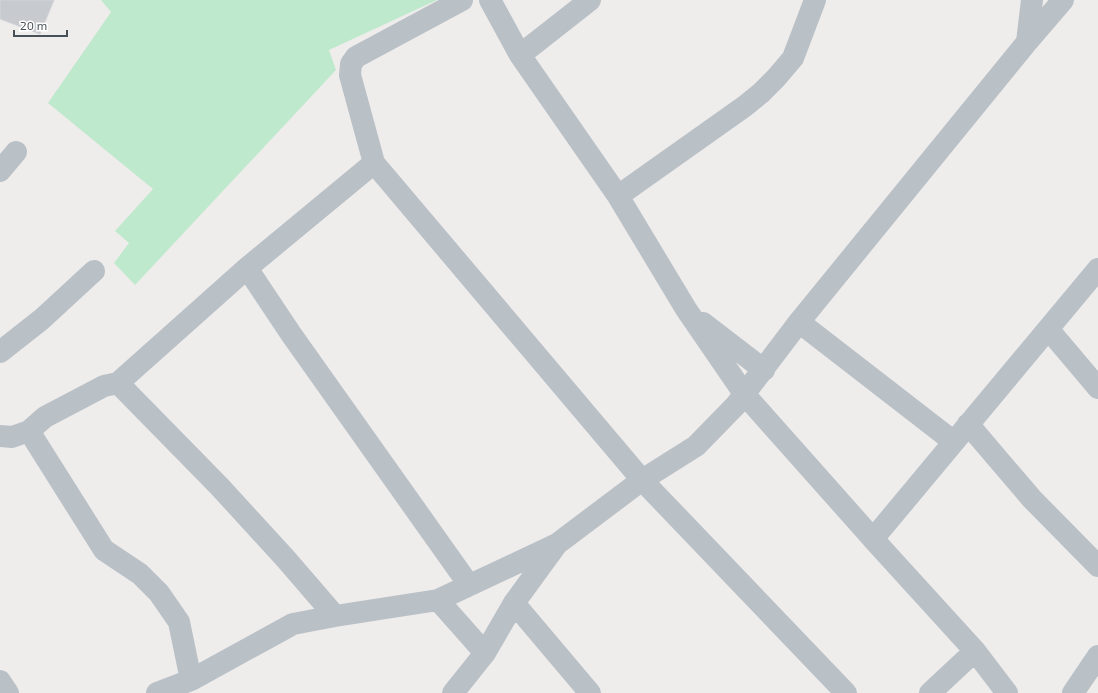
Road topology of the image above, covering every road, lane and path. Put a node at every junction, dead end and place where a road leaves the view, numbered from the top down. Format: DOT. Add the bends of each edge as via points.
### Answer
graph roads {
  1 [pos="462,0"];
  2 [pos="490,0"];
  3 [pos="590,0"];
  4 [pos="815,0"];
  5 [pos="1032,0"];
  6 [pos="1064,0"];
  7 [pos="1027,42"];
  8 [pos="520,55"];
  9 [pos="16,152"];
  10 [pos="374,163"];
  11 [pos="0,171"];
  12 [pos="618,196"];
  13 [pos="247,268"];
  14 [pos="1098,269"];
  15 [pos="94,271"];
  16 [pos="686,309"];
  17 [pos="799,322"];
  18 [pos="1049,330"];
  19 [pos="0,352"];
  20 [pos="764,370"];
  21 [pos="118,383"];
  22 [pos="1098,388"];
  23 [pos="745,395"];
  24 [pos="968,424"];
  25 [pos="29,431"];
  26 [pos="0,436"];
  27 [pos="954,442"];
  28 [pos="642,480"];
  29 [pos="873,540"];
  30 [pos="557,544"];
  31 [pos="1098,566"];
  32 [pos="468,585"];
  33 [pos="438,600"];
  34 [pos="514,603"];
  35 [pos="335,616"];
  36 [pos="975,651"];
  37 [pos="485,653"];
  38 [pos="1098,656"];
  39 [pos="191,680"];
  40 [pos="0,681"];
  41 [pos="1075,692"];
  42 [pos="8,693"];
  43 [pos="157,693"];
  44 [pos="453,693"];
  45 [pos="590,693"];
  46 [pos="846,693"];
  47 [pos="930,693"];
  48 [pos="1007,693"];
  1 -- 10 [label="street" via="356,57 351,64 350,75"];
  2 -- 8 [label="street"];
  3 -- 8 [label="street"];
  4 -- 12 [label="street" via="793,58 761,93"];
  5 -- 7 [label="street"];
  6 -- 7 [label="street"];
  7 -- 17 [label="street"];
  8 -- 12 [label="street"];
  9 -- 11 [label="street"];
  10 -- 13 [label="street"];
  10 -- 28 [label="street"];
  12 -- 16 [label="street"];
  13 -- 21 [label="street"];
  13 -- 32 [label="street"];
  14 -- 18 [label="street"];
  15 -- 19 [label="street" via="42,319"];
  16 -- 20 [label="street"];
  16 -- 23 [label="street"];
  17 -- 20 [label="street"];
  17 -- 27 [label="street"];
  18 -- 22 [label="street"];
  18 -- 24 [label="street"];
  20 -- 23 [label="street"];
  21 -- 25 [label="street" via="104,386 45,417"];
  21 -- 35 [label="street" via="219,486"];
  23 -- 28 [label="street" via="696,446"];
  23 -- 29 [label="street"];
  24 -- 27 [label="street"];
  24 -- 31 [label="street" via="1032,499"];
  25 -- 26 [label="street" via="12,437"];
  25 -- 39 [label="street" via="104,550 140,574 159,593 179,622"];
  27 -- 29 [label="street"];
  28 -- 30 [label="street"];
  28 -- 46 [label="street"];
  29 -- 36 [label="street"];
  30 -- 32 [label="street"];
  30 -- 34 [label="street"];
  32 -- 33 [label="street"];
  33 -- 35 [label="street"];
  33 -- 37 [label="street"];
  34 -- 37 [label="street"];
  34 -- 45 [label="street"];
  35 -- 39 [label="street" via="292,624"];
  36 -- 47 [label="street"];
  36 -- 48 [label="street"];
  37 -- 44 [label="street"];
  38 -- 41 [label="street"];
  39 -- 43 [label="street"];
  40 -- 42 [label="street"];
}
